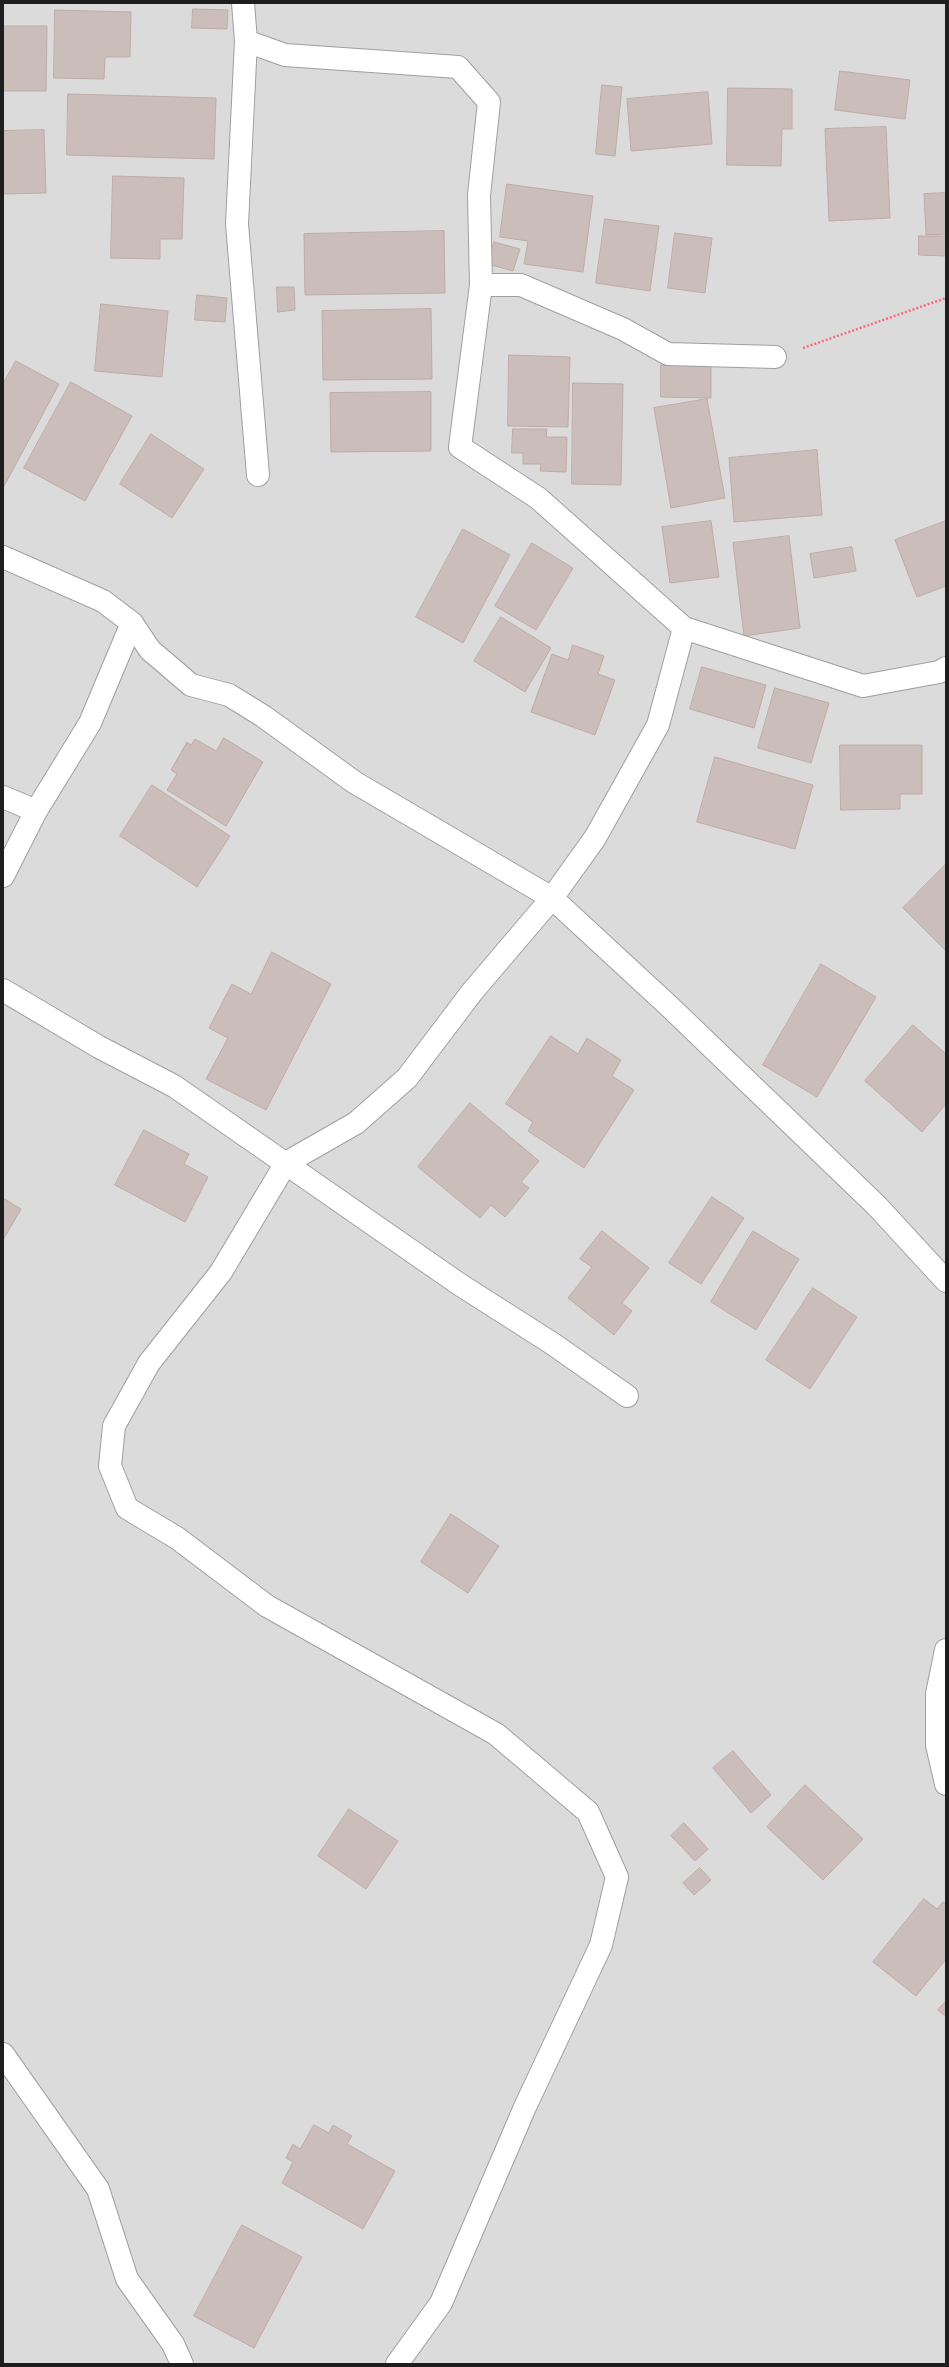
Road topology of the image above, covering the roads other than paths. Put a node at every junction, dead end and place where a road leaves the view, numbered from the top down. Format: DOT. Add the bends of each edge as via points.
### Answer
graph roads {
  1 [pos="243,3"];
  2 [pos="246,41"];
  3 [pos="481,285"];
  4 [pos="775,357"];
  5 [pos="258,475"];
  6 [pos="3,558"];
  7 [pos="132,624"];
  8 [pos="684,628"];
  9 [pos="946,668"];
  10 [pos="3,797"];
  11 [pos="36,811"];
  12 [pos="3,876"];
  13 [pos="552,898"];
  14 [pos="3,990"];
  15 [pos="286,1163"];
  16 [pos="946,1281"];
  17 [pos="627,1396"];
  18 [pos="946,1650"];
  19 [pos="946,1784"];
  20 [pos="3,2054"];
  21 [pos="182,2364"];
  22 [pos="397,2364"];
  1 -- 2 [label="street"];
  2 -- 3 [label="street" via="285,55 458,67 490,102 479,195"];
  2 -- 5 [label="street" via="237,224"];
  3 -- 4 [label="street" via="521,284 623,329 668,354"];
  3 -- 8 [label="street" via="460,447 538,498"];
  6 -- 7 [label="street" via="103,601"];
  7 -- 11 [label="street" via="90,723"];
  7 -- 13 [label="street" via="150,650 191,685 229,695 264,716 354,782"];
  8 -- 9 [label="street" via="863,686 940,672"];
  8 -- 13 [label="street" via="658,725 595,838"];
  10 -- 11 [label="street"];
  11 -- 12 [label="street"];
  13 -- 15 [label="street" via="472,992 407,1078 356,1123"];
  13 -- 16 [label="street" via="670,1007 877,1206"];
  14 -- 15 [label="street" via="174,1086"];
  15 -- 17 [label="street" via="459,1284 553,1344"];
  15 -- 22 [label="street" via="221,1272 149,1363 114,1426 110,1466 127,1508 177,1538 267,1606 496,1734 588,1812 617,1877 601,1945 525,2106 440,2303"];
  18 -- 19 [label="street" via="937,1702 937,1745"];
  20 -- 21 [label="street" via="98,2189 127,2279 173,2344"];
}
